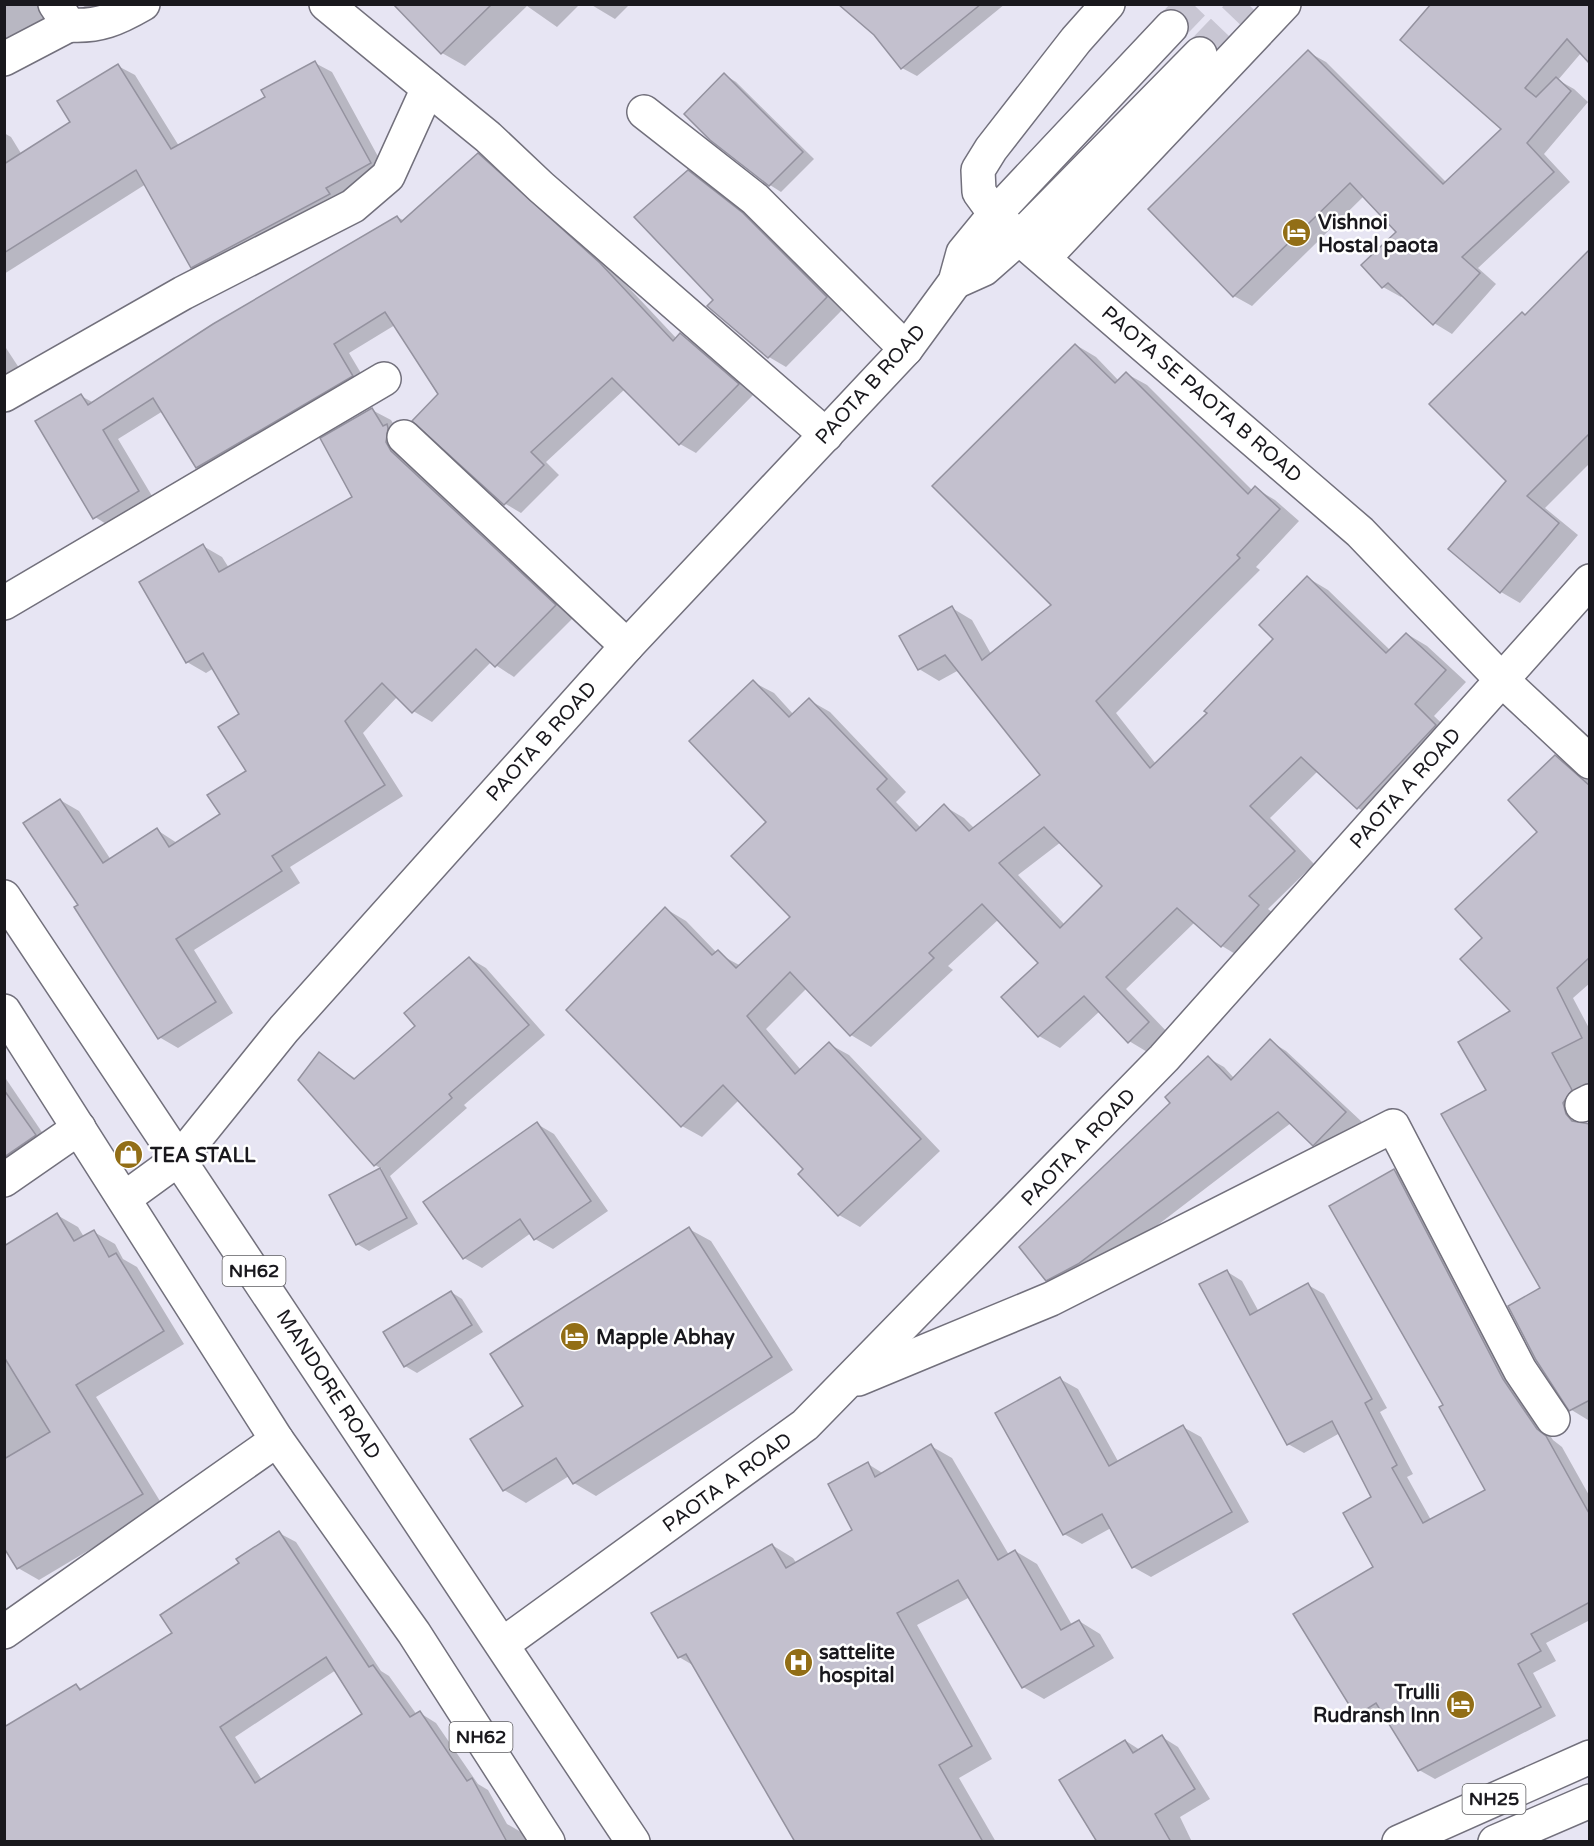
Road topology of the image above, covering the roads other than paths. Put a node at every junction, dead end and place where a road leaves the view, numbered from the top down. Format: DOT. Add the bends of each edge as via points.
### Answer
graph roads {
  1 [pos="143,4"];
  2 [pos="326,4"];
  3 [pos="1108,4"];
  4 [pos="1284,4"];
  5 [pos="62,15"];
  6 [pos="1171,27"];
  7 [pos="1200,54"];
  8 [pos="4,59"];
  9 [pos="428,88"];
  10 [pos="644,112"];
  11 [pos="995,214"];
  12 [pos="1019,238"];
  13 [pos="1044,258"];
  14 [pos="955,282"];
  15 [pos="906,349"];
  16 [pos="384,379"];
  17 [pos="4,395"];
  18 [pos="826,435"];
  19 [pos="404,437"];
  20 [pos="1590,581"];
  21 [pos="4,603"];
  22 [pos="627,646"];
  23 [pos="1502,680"];
  24 [pos="1590,762"];
  25 [pos="4,897"];
  26 [pos="4,1011"];
  27 [pos="79,1128"];
  28 [pos="180,1158"];
  29 [pos="4,1180"];
  30 [pos="125,1198"];
  31 [pos="845,1384"];
  32 [pos="1553,1419"];
  33 [pos="277,1440"];
  34 [pos="4,1632"];
  35 [pos="503,1644"];
  36 [pos="1590,1757"];
  37 [pos="1590,1801"];
  38 [pos="548,1842"];
  39 [pos="633,1842"];
  40 [pos="1399,1842"];
  41 [pos="1495,1842"];
  1 -- 5 [label="main road" via="112,22 89,26"];
  2 -- 9 [label="main road"];
  3 -- 11 [label="main road, PAOTA SE PAOTA B ROAD" via="1068,50 978,170 979,192"];
  4 -- 13 [label="main road"];
  5 -- 8 [label="main road"];
  6 -- 11 [label="main road, PAOTA B ROAD"];
  7 -- 12 [label="main road, PAOTA B ROAD"];
  9 -- 17 [label="main road" via="388,176 353,207 183,293"];
  9 -- 18 [label="main road"];
  10 -- 15 [label="main road" via="755,199"];
  11 -- 12 [label="main road, PAOTA SE PAOTA B ROAD"];
  11 -- 14 [label="main road, PAOTA B ROAD" via="963,253"];
  12 -- 13 [label="main road, PAOTA SE PAOTA B ROAD"];
  12 -- 14 [label="main road, PAOTA B ROAD" via="984,269"];
  13 -- 23 [label="main road, PAOTA SE PAOTA B ROAD" via="1360,532"];
  14 -- 15 [label="main road, PAOTA B ROAD"];
  15 -- 18 [label="main road, PAOTA B ROAD"];
  16 -- 21 [label="main road"];
  18 -- 22 [label="main road, PAOTA B ROAD"];
  19 -- 22 [label="main road"];
  20 -- 23 [label="main road, PAOTA A ROAD"];
  22 -- 28 [label="main road, PAOTA B ROAD" via="284,1029"];
  23 -- 24 [label="main road, PAOTA SE PAOTA B ROAD"];
  23 -- 31 [label="main road, PAOTA A ROAD" via="1164,1058"];
  25 -- 28 [label="main road, MANDORE ROAD / NH62"];
  26 -- 27 [label="main road, NH62"];
  27 -- 29 [label="main road"];
  27 -- 30 [label="main road, NH62"];
  28 -- 30 [label="main road, PAOTA B ROAD"];
  28 -- 35 [label="main road, MANDORE ROAD / NH62"];
  30 -- 33 [label="main road, NH62"];
  31 -- 32 [label="main road" via="1052,1299 1393,1126 1520,1370"];
  31 -- 35 [label="main road, PAOTA A ROAD" via="805,1425"];
  33 -- 34 [label="main road"];
  33 -- 38 [label="main road, NH62" via="414,1633"];
  35 -- 39 [label="main road, MANDORE ROAD / NH62"];
  36 -- 40 [label="main road, NH25"];
  37 -- 41 [label="main road, NH25"];
}
